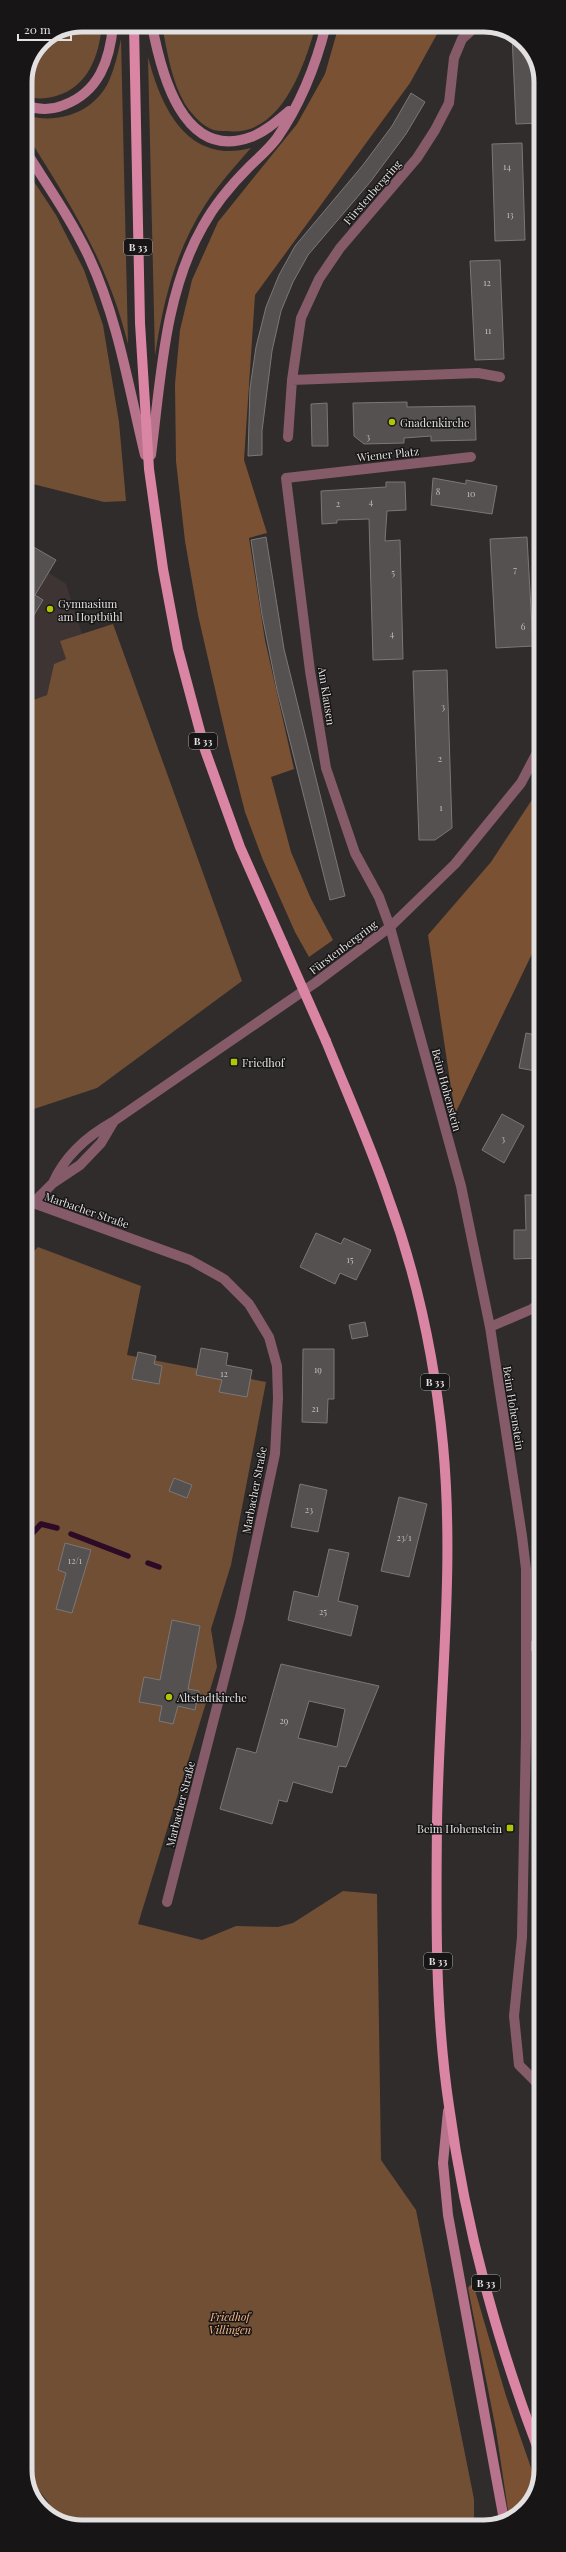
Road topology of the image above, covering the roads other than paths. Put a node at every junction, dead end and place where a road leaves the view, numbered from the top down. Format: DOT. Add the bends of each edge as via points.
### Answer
graph roads {
  1 [pos="111,32"];
  2 [pos="134,32"];
  3 [pos="154,32"];
  4 [pos="324,32"];
  5 [pos="470,32"];
  6 [pos="32,108"];
  7 [pos="293,108"];
  8 [pos="32,162"];
  9 [pos="500,377"];
  10 [pos="292,380"];
  11 [pos="288,437"];
  12 [pos="471,457"];
  13 [pos="150,473"];
  14 [pos="307,474"];
  15 [pos="534,758"];
  16 [pos="390,927"];
  17 [pos="114,1121"];
  18 [pos="52,1183"];
  19 [pos="32,1201"];
  20 [pos="32,1206"];
  21 [pos="534,1307"];
  22 [pos="490,1327"];
  23 [pos="527,1646"];
  24 [pos="534,1646"];
  25 [pos="167,1902"];
  26 [pos="534,2080"];
  27 [pos="448,2105"];
  28 [pos="534,2437"];
  29 [pos="503,2516"];
  1 -- 6 [label="main road" via="102,70 91,90 76,101 54,109"];
  2 -- 13 [label="main road, B 33" via="140,323"];
  3 -- 7 [label="main road" via="169,91 181,113 196,130 213,138 232,141 251,137 271,126"];
  4 -- 7 [label="main road" via="305,87"];
  5 -- 10 [label="street, Fürstenbergring" via="462,39 454,58 449,103 435,130 417,158 340,248 319,279 301,318"];
  7 -- 13 [label="main road" via="276,139 228,188 203,226 185,262 172,312"];
  8 -- 13 [label="main road" via="89,257 102,290 115,330"];
  9 -- 10 [label="street" via="478,374"];
  10 -- 11 [label="street, Fürstenbergring"];
  12 -- 14 [label="street, Wiener Platz"];
  13 -- 27 [label="main road, B 33, bridge" via="178,649 205,750 240,847 326,1042 390,1200 417,1296 436,1394 443,1443 449,1544 437,1817 439,1975"];
  14 -- 16 [label="street, Am Klausen" via="286,478 310,671 326,768 355,853 379,897"];
  15 -- 16 [label="street, Fürstenbergring" via="521,783 455,864"];
  16 -- 17 [label="street, Fürstenbergring" via="315,983"];
  16 -- 22 [label="street, Beim Hohenstein" via="461,1186"];
  17 -- 18 [label="street, Fürstenbergring" via="101,1143 80,1165"];
  17 -- 18 [label="street, Fürstenbergring" via="90,1134 60,1166"];
  18 -- 19 [label="street, Fürstenbergring"];
  20 -- 25 [label="street, Marbacher Straße" via="190,1260 224,1279 250,1304 269,1337 277,1366 275,1454 240,1617"];
  21 -- 22 [label="street"];
  22 -- 23 [label="street, Beim Hohenstein" via="526,1569"];
  23 -- 24 [label="street"];
  23 -- 26 [label="street, Beim Hohenstein" via="522,1937 514,2016 519,2065"];
  27 -- 28 [label="main road, B 33" via="462,2182 493,2312"];
  27 -- 29 [label="main road" via="444,2163 448,2215"];
}
